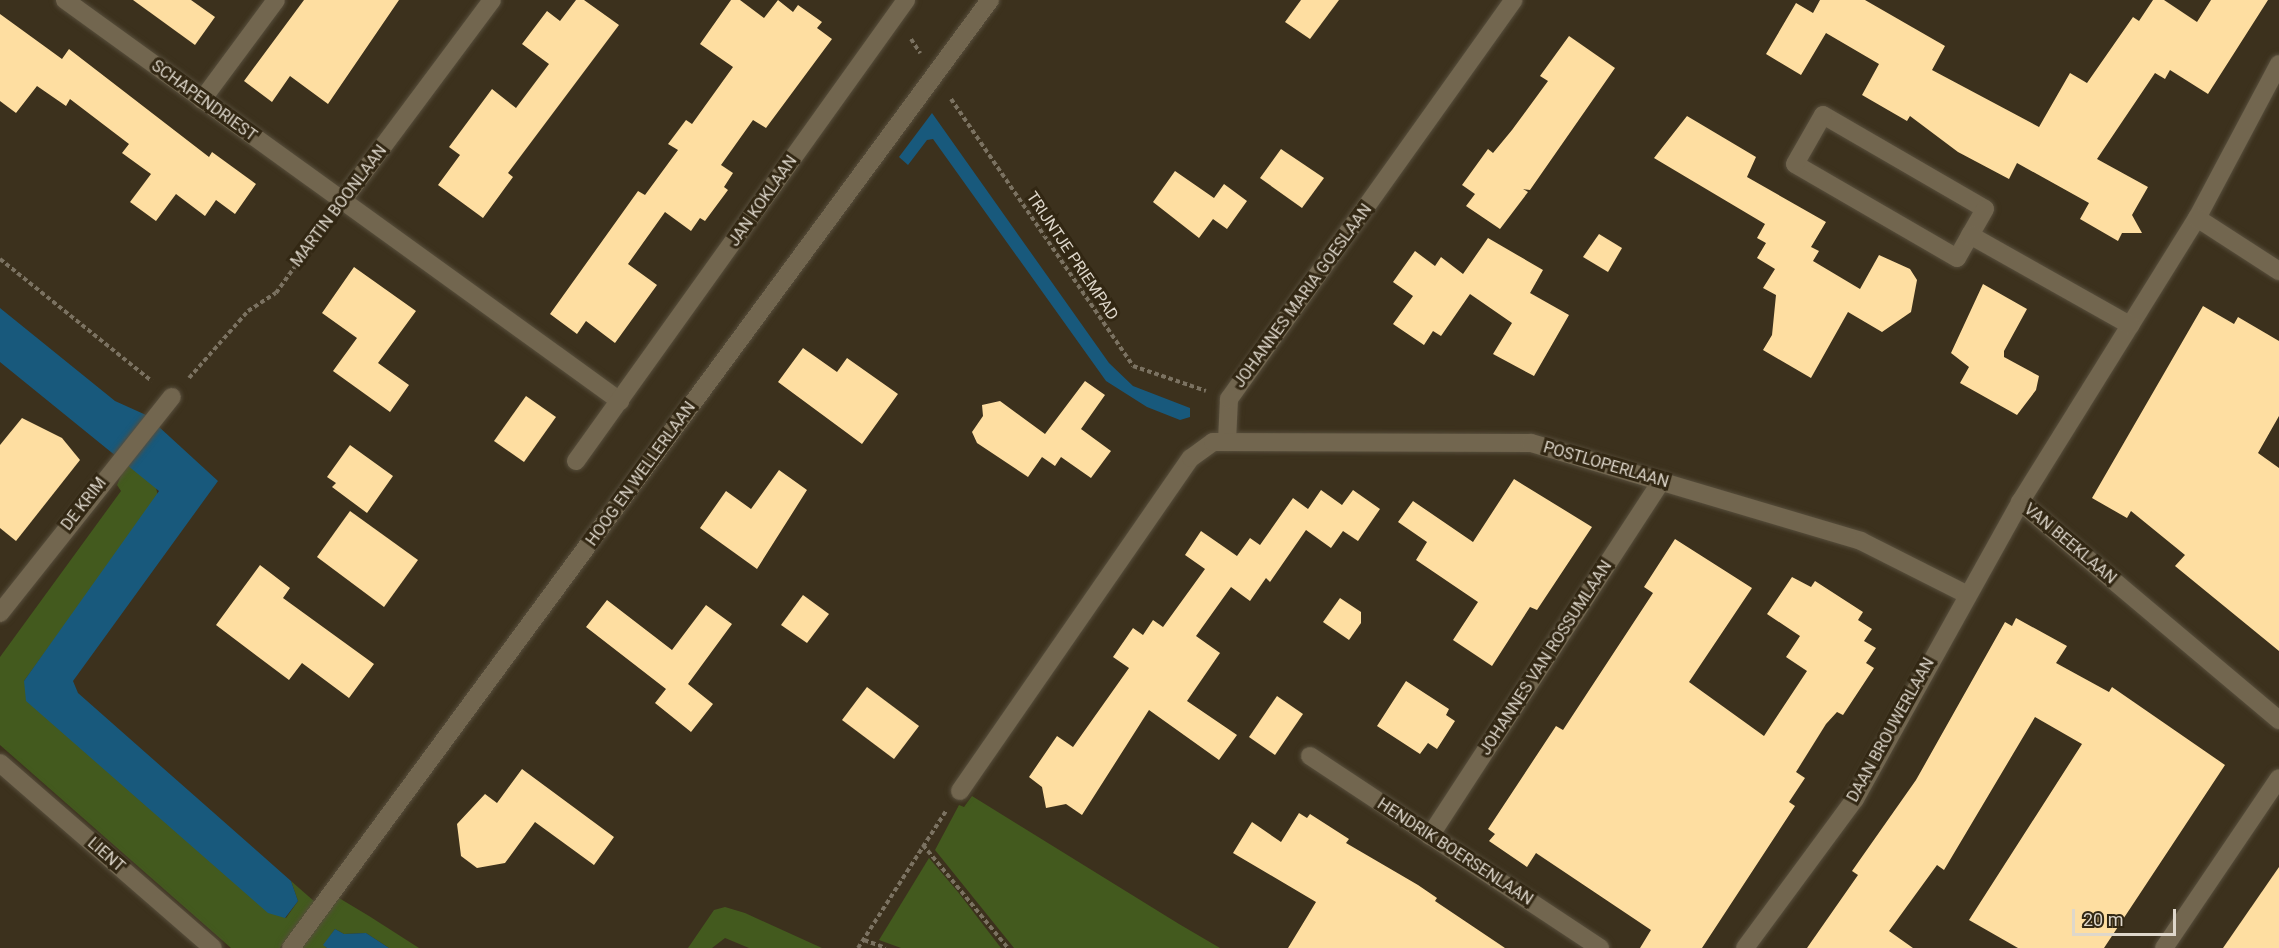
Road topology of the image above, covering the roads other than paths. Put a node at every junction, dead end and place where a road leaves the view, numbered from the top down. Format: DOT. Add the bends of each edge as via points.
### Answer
graph roads {
  1 [pos="65,0"];
  2 [pos="276,0"];
  3 [pos="492,0"];
  4 [pos="906,0"];
  5 [pos="990,0"];
  6 [pos="1514,0"];
  7 [pos="2279,64"];
  8 [pos="202,100"];
  9 [pos="343,200"];
  10 [pos="2197,218"];
  11 [pos="1970,235"];
  12 [pos="2279,271"];
  13 [pos="2130,324"];
  14 [pos="172,398"];
  15 [pos="620,401"];
  16 [pos="1227,441"];
  17 [pos="576,461"];
  18 [pos="1661,481"];
  19 [pos="2020,502"];
  20 [pos="1966,594"];
  21 [pos="0,613"];
  22 [pos="2279,720"];
  23 [pos="1310,756"];
  24 [pos="0,762"];
  25 [pos="2279,778"];
  26 [pos="960,791"];
  27 [pos="1430,836"];
  28 [pos="213,948"];
  29 [pos="291,948"];
  30 [pos="1600,948"];
  31 [pos="1745,948"];
  32 [pos="2164,948"];
  1 -- 8 [label="street, SCHAPENDRIEST"];
  2 -- 8 [label="street"];
  3 -- 9 [label="street, MARTIN BOONLAAN"];
  4 -- 15 [label="street, JAN KOKLAAN"];
  5 -- 29 [label="street, HOOG EN WELLERLAAN"];
  6 -- 16 [label="street, JOHANNES MARIA GOESLAAN" via="1229,399"];
  7 -- 10 [label="street, VAN BEEKLAAN"];
  8 -- 9 [label="street, SCHAPENDRIEST"];
  9 -- 15 [label="street"];
  10 -- 12 [label="street"];
  10 -- 13 [label="street, VAN BEEKLAAN"];
  11 -- 11 [label="street" via="1985,210 1823,115 1795,164 1957,258"];
  11 -- 13 [label="street"];
  13 -- 19 [label="street, VAN BEEKLAAN"];
  14 -- 21 [label="street, DE KRIM" via="156,413"];
  15 -- 17 [label="street, JAN KOKLAAN"];
  16 -- 18 [label="street, POSTLOPERLAAN" via="1264,445 1531,443"];
  16 -- 26 [label="street" via="1213,442 1191,458"];
  18 -- 20 [label="street, POSTLOPERLAAN" via="1861,541"];
  18 -- 27 [label="street, JOHANNES VAN ROSSUMLAAN"];
  19 -- 20 [label="street, DAAN BROUWERLAAN"];
  19 -- 22 [label="street, VAN BEEKLAAN"];
  20 -- 31 [label="street, DAAN BROUWERLAAN" via="1855,799"];
  23 -- 27 [label="street, HENDRIK BOERSENLAAN"];
  24 -- 28 [label="street, LIENT"];
  25 -- 32 [label="street"];
  27 -- 30 [label="street, HENDRIK BOERSENLAAN"];
}
